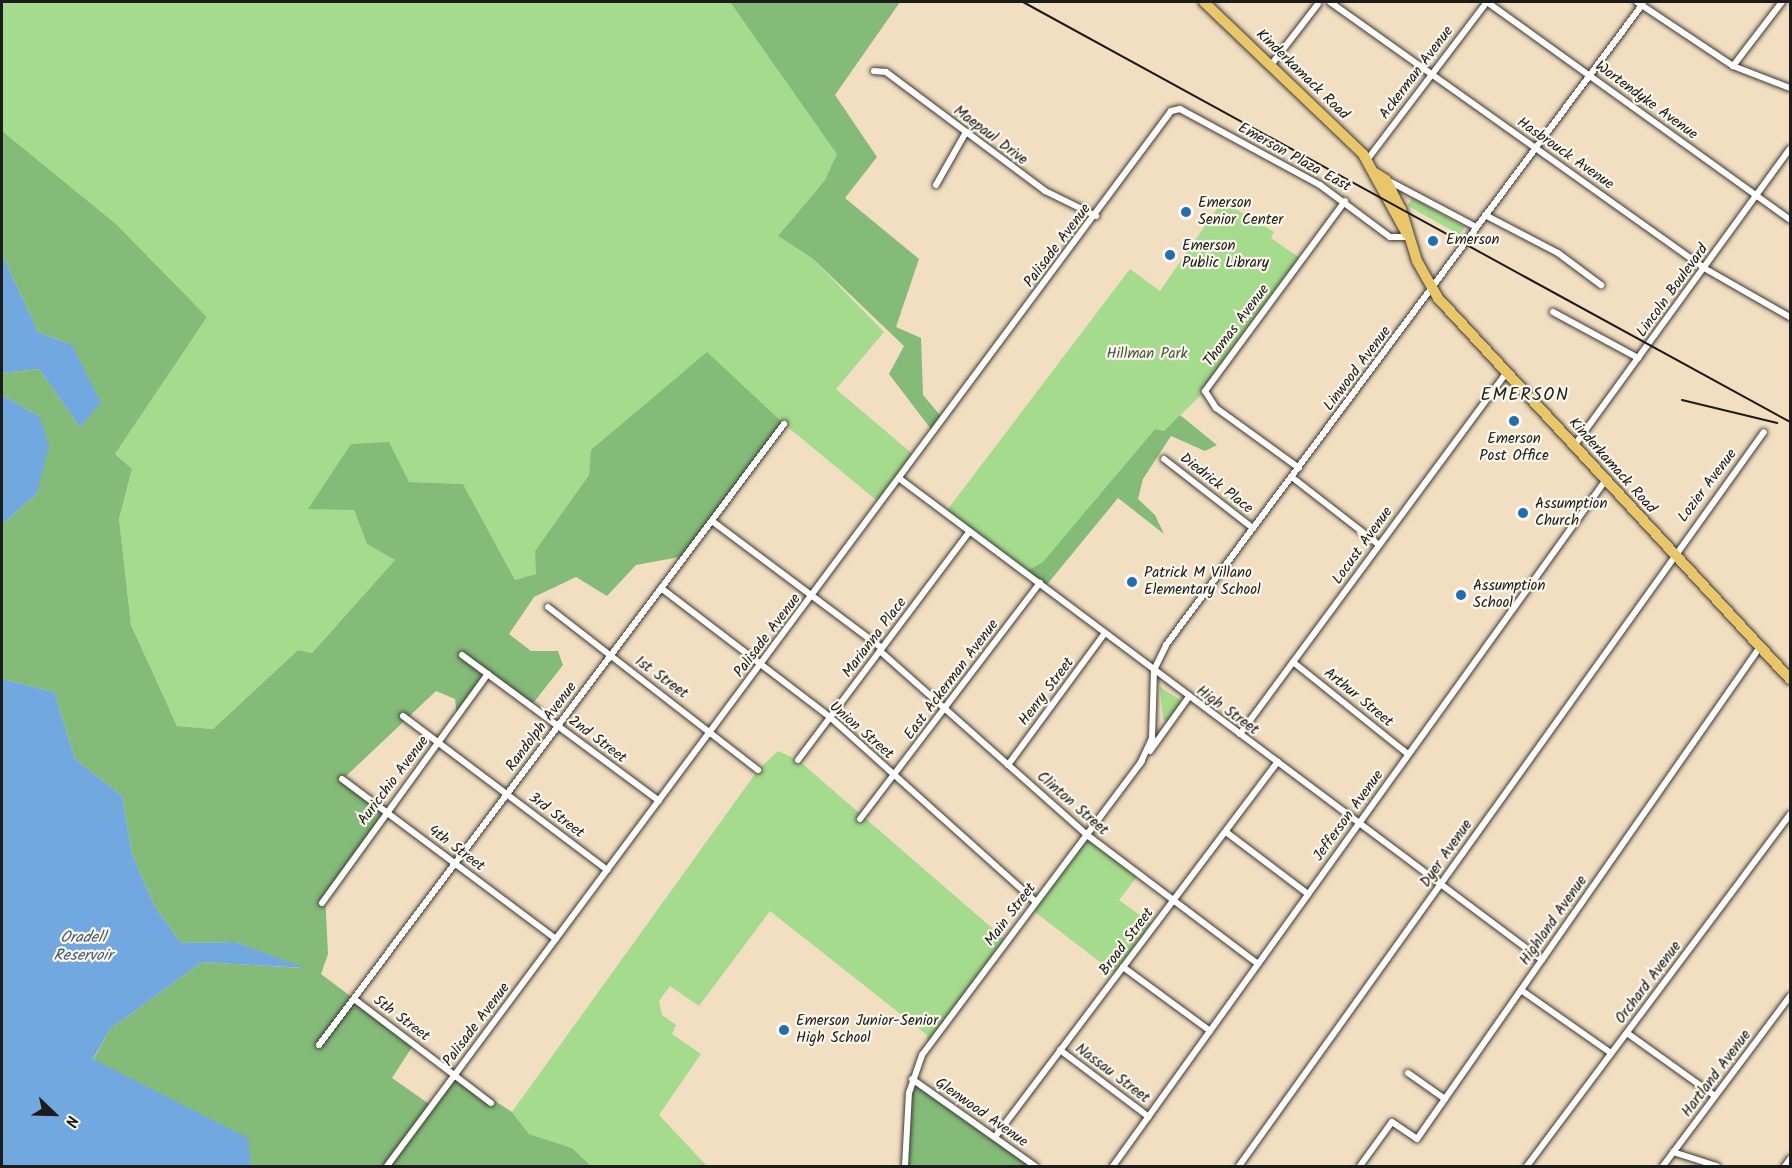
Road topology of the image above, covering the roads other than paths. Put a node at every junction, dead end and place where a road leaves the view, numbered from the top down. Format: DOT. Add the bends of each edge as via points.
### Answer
graph roads {
  1 [pos="1204,2"];
  2 [pos="1330,2"];
  3 [pos="1487,2"];
  4 [pos="1782,2"];
  5 [pos="1640,3"];
  6 [pos="1318,4"];
  7 [pos="1271,65"];
  8 [pos="1733,66"];
  9 [pos="874,71"];
  10 [pos="1432,74"];
  11 [pos="1590,75"];
  12 [pos="1791,88"];
  13 [pos="1166,119"];
  14 [pos="966,132"];
  15 [pos="1535,147"];
  16 [pos="1791,149"];
  17 [pos="1367,160"];
  18 [pos="1376,173"];
  19 [pos="1386,180"];
  20 [pos="936,185"];
  21 [pos="1757,195"];
  22 [pos="1345,201"];
  23 [pos="1096,216"];
  24 [pos="1485,216"];
  25 [pos="1791,220"];
  26 [pos="1476,227"];
  27 [pos="1407,236"];
  28 [pos="1704,268"];
  29 [pos="1601,285"];
  30 [pos="1432,289"];
  31 [pos="1553,312"];
  32 [pos="1791,317"];
  33 [pos="1638,358"];
  34 [pos="1506,373"];
  35 [pos="784,424"];
  36 [pos="1764,432"];
  37 [pos="1574,447"];
  38 [pos="1164,459"];
  39 [pos="1299,468"];
  40 [pos="1293,478"];
  41 [pos="900,479"];
  42 [pos="1605,481"];
  43 [pos="712,521"];
  44 [pos="1253,528"];
  45 [pos="970,531"];
  46 [pos="1379,545"];
  47 [pos="1672,554"];
  48 [pos="1040,583"];
  49 [pos="661,588"];
  50 [pos="812,596"];
  51 [pos="548,607"];
  52 [pos="1105,633"];
  53 [pos="1760,647"];
  54 [pos="881,650"];
  55 [pos="462,655"];
  56 [pos="611,656"];
  57 [pos="1293,662"];
  58 [pos="760,666"];
  59 [pos="1154,672"];
  60 [pos="488,674"];
  61 [pos="1791,679"];
  62 [pos="1188,698"];
  63 [pos="945,708"];
  64 [pos="403,716"];
  65 [pos="831,718"];
  66 [pos="558,726"];
  67 [pos="713,730"];
  68 [pos="1240,734"];
  69 [pos="438,742"];
  70 [pos="1408,754"];
  71 [pos="798,760"];
  72 [pos="1278,762"];
  73 [pos="1008,765"];
  74 [pos="1140,765"];
  75 [pos="758,770"];
  76 [pos="895,776"];
  77 [pos="342,779"];
  78 [pos="507,794"];
  79 [pos="659,801"];
  80 [pos="386,812"];
  81 [pos="1791,814"];
  82 [pos="860,819"];
  83 [pos="1359,822"];
  84 [pos="1226,832"];
  85 [pos="1087,835"];
  86 [pos="455,863"];
  87 [pos="608,870"];
  88 [pos="1441,883"];
  89 [pos="1308,894"];
  90 [pos="1174,900"];
  91 [pos="1036,902"];
  92 [pos="322,903"];
  93 [pos="556,939"];
  94 [pos="1542,960"];
  95 [pos="1258,964"];
  96 [pos="1123,968"];
  97 [pos="1521,990"];
  98 [pos="1791,996"];
  99 [pos="354,999"];
  100 [pos="1210,1031"];
  101 [pos="1627,1033"];
  102 [pos="319,1045"];
  103 [pos="1060,1050"];
  104 [pos="1611,1053"];
  105 [pos="1408,1073"];
  106 [pos="455,1075"];
  107 [pos="912,1079"];
  108 [pos="1715,1096"];
  109 [pos="1445,1099"];
  110 [pos="491,1103"];
  111 [pos="1149,1117"];
  112 [pos="994,1137"];
  113 [pos="1673,1152"];
  114 [pos="1791,1159"];
  115 [pos="387,1167"];
  116 [pos="905,1167"];
  117 [pos="1035,1167"];
  118 [pos="1113,1167"];
  119 [pos="1239,1167"];
  120 [pos="1360,1167"];
  121 [pos="1527,1167"];
  122 [pos="1663,1167"];
  123 [pos="1717,1167"];
  124 [pos="1785,1167"];
  1 -- 7 [label="main road, Kinderkamack Road"];
  2 -- 10 [label="street, Hasbrouck Avenue"];
  3 -- 10 [label="street, Ackerman Avenue"];
  3 -- 11 [label="street, Wortendyke Avenue"];
  4 -- 8 [label="street"];
  5 -- 8 [label="street"];
  5 -- 11 [label="street, Linwood Avenue"];
  6 -- 7 [label="street"];
  7 -- 17 [label="main road, Kinderkamack Road"];
  8 -- 12 [label="street"];
  9 -- 14 [label="street, Maepaul Drive" via="886,72"];
  10 -- 15 [label="street, Hasbrouck Avenue"];
  10 -- 17 [label="street, Ackerman Avenue"];
  11 -- 15 [label="street, Linwood Avenue"];
  11 -- 21 [label="street, Wortendyke Avenue"];
  13 -- 22 [label="street, Emerson Plaza East" via="1180,109"];
  13 -- 23 [label="street, Palisade Avenue"];
  14 -- 20 [label="street"];
  14 -- 23 [label="street, Maepaul Drive" via="1045,191"];
  15 -- 24 [label="street, Linwood Avenue"];
  15 -- 28 [label="street, Hasbrouck Avenue"];
  16 -- 21 [label="street, Lincoln Boulevard"];
  17 -- 18 [label="main road, Kinderkamack Road"];
  18 -- 19 [label="main road, Kinderkamack Road"];
  18 -- 27 [label="main road, Kinderkamack Road"];
  19 -- 26 [label="street"];
  19 -- 27 [label="main road, Kinderkamack Road" via="1408,226"];
  21 -- 25 [label="street, Wortendyke Avenue"];
  21 -- 28 [label="street, Lincoln Boulevard"];
  22 -- 27 [label="street, Emerson Plaza East" via="1390,237"];
  22 -- 39 [label="street, Thomas Avenue" via="1206,386 1206,397 1216,408"];
  23 -- 41 [label="street, Palisade Avenue"];
  24 -- 26 [label="street, Linwood Avenue"];
  24 -- 29 [label="street" via="1558,253"];
  26 -- 30 [label="street, Linwood Avenue"];
  27 -- 30 [label="main road, Kinderkamack Road"];
  28 -- 32 [label="street, Hasbrouck Avenue"];
  28 -- 33 [label="street, Lincoln Boulevard"];
  30 -- 34 [label="main road, Kinderkamack Road"];
  30 -- 39 [label="street, Linwood Avenue"];
  31 -- 33 [label="street"];
  33 -- 37 [label="street, Lincoln Boulevard"];
  34 -- 37 [label="main road, Kinderkamack Road"];
  34 -- 46 [label="street, Locust Avenue"];
  35 -- 43 [label="street, Randolph Avenue"];
  36 -- 47 [label="street, Lozier Avenue"];
  37 -- 42 [label="main road, Kinderkamack Road"];
  38 -- 44 [label="street, Diedrick Place"];
  39 -- 40 [label="street, Linwood Avenue"];
  40 -- 44 [label="street, Linwood Avenue"];
  40 -- 46 [label="street"];
  41 -- 45 [label="street, High Street"];
  41 -- 50 [label="street, Palisade Avenue"];
  42 -- 47 [label="main road, Kinderkamack Road"];
  42 -- 70 [label="street, Jefferson Avenue"];
  43 -- 49 [label="street, Randolph Avenue"];
  43 -- 50 [label="street, Clinton Street"];
  44 -- 59 [label="street, Linwood Avenue" via="1166,645"];
  45 -- 48 [label="street, High Street"];
  45 -- 54 [label="street, Marianna Place"];
  46 -- 57 [label="street, Locust Avenue"];
  47 -- 53 [label="main road, Kinderkamack Road"];
  47 -- 88 [label="street, Dyer Avenue"];
  48 -- 52 [label="street, High Street"];
  48 -- 63 [label="street, East Ackerman Avenue"];
  49 -- 56 [label="street, Randolph Avenue"];
  49 -- 58 [label="street, Union Street"];
  50 -- 54 [label="street, Clinton Street"];
  50 -- 58 [label="street, Palisade Avenue"];
  51 -- 56 [label="street, 1st Street"];
  52 -- 59 [label="street, High Street"];
  52 -- 73 [label="street, Henry Street"];
  53 -- 61 [label="main road, Kinderkamack Road"];
  53 -- 94 [label="street, Highland Avenue"];
  54 -- 63 [label="street, Clinton Street"];
  54 -- 65 [label="street, Marianna Place"];
  55 -- 60 [label="street, 2nd Street"];
  56 -- 66 [label="street, Randolph Avenue"];
  56 -- 67 [label="street, 1st Street"];
  57 -- 68 [label="street, Locust Avenue"];
  57 -- 70 [label="street, Arthur Street"];
  58 -- 65 [label="street, Union Street"];
  58 -- 67 [label="street, Palisade Avenue"];
  59 -- 62 [label="street, High Street"];
  59 -- 74 [label="street, Linwood Avenue" via="1152,738"];
  60 -- 66 [label="street, 2nd Street"];
  60 -- 69 [label="street, Auricchio Avenue"];
  62 -- 68 [label="street, High Street"];
  62 -- 74 [label="street, Main Street"];
  63 -- 73 [label="street, Clinton Street"];
  63 -- 76 [label="street, East Ackerman Avenue"];
  64 -- 69 [label="street, 3rd Street"];
  65 -- 71 [label="street, Marianna Place"];
  65 -- 76 [label="street, Union Street"];
  66 -- 78 [label="street, Randolph Avenue"];
  66 -- 79 [label="street, 2nd Street"];
  67 -- 75 [label="street, 1st Street"];
  67 -- 79 [label="street, Palisade Avenue"];
  68 -- 72 [label="street, High Street"];
  69 -- 78 [label="street, 3rd Street"];
  69 -- 80 [label="street, Auricchio Avenue"];
  70 -- 83 [label="street, Jefferson Avenue"];
  72 -- 83 [label="street, High Street"];
  72 -- 84 [label="street, Broad Street"];
  73 -- 85 [label="street, Clinton Street"];
  74 -- 85 [label="street, Main Street"];
  76 -- 82 [label="street, East Ackerman Avenue"];
  76 -- 91 [label="street, Union Street"];
  77 -- 80 [label="street, 4th Street"];
  78 -- 86 [label="street, Randolph Avenue"];
  78 -- 87 [label="street, 3rd Street"];
  79 -- 87 [label="street, Palisade Avenue"];
  80 -- 86 [label="street, 4th Street"];
  80 -- 92 [label="street, Auricchio Avenue"];
  81 -- 101 [label="street, Orchard Avenue"];
  83 -- 88 [label="street, High Street"];
  83 -- 89 [label="street, Jefferson Avenue"];
  84 -- 89 [label="street"];
  84 -- 90 [label="street, Broad Street"];
  85 -- 90 [label="street, Clinton Street"];
  85 -- 91 [label="street, Main Street"];
  86 -- 93 [label="street, 4th Street"];
  86 -- 99 [label="street, Randolph Avenue"];
  87 -- 93 [label="street, Palisade Avenue"];
  88 -- 94 [label="street, High Street"];
  88 -- 119 [label="street, Dyer Avenue"];
  89 -- 95 [label="street, Jefferson Avenue"];
  90 -- 95 [label="street, Clinton Street"];
  90 -- 96 [label="street, Broad Street"];
  91 -- 107 [label="street, Main Street" via="928,1045"];
  93 -- 106 [label="street, Palisade Avenue"];
  94 -- 97 [label="street, Highland Avenue"];
  95 -- 100 [label="street, Jefferson Avenue"];
  96 -- 100 [label="street"];
  96 -- 103 [label="street, Broad Street"];
  97 -- 104 [label="street"];
  97 -- 109 [label="street, Highland Avenue"];
  98 -- 108 [label="street, Hartland Avenue"];
  99 -- 102 [label="street, Randolph Avenue"];
  99 -- 106 [label="street, 5th Street"];
  100 -- 111 [label="street, Jefferson Avenue"];
  101 -- 104 [label="street, Orchard Avenue"];
  101 -- 108 [label="street"];
  103 -- 111 [label="street, Nassau Street"];
  103 -- 112 [label="street, Broad Street"];
  104 -- 121 [label="street, Orchard Avenue"];
  105 -- 109 [label="street"];
  106 -- 110 [label="street, 5th Street"];
  106 -- 115 [label="street, Palisade Avenue"];
  107 -- 112 [label="street, Glenwood Avenue"];
  107 -- 116 [label="street, Main Street"];
  108 -- 113 [label="street, Hartland Avenue"];
  109 -- 120 [label="street, Highland Avenue" via="1417,1140 1392,1122"];
  111 -- 118 [label="street, Jefferson Avenue"];
  112 -- 117 [label="street, Glenwood Avenue"];
  113 -- 122 [label="street, Hartland Avenue"];
  113 -- 123 [label="street"];
  114 -- 124 [label="street"];
}
